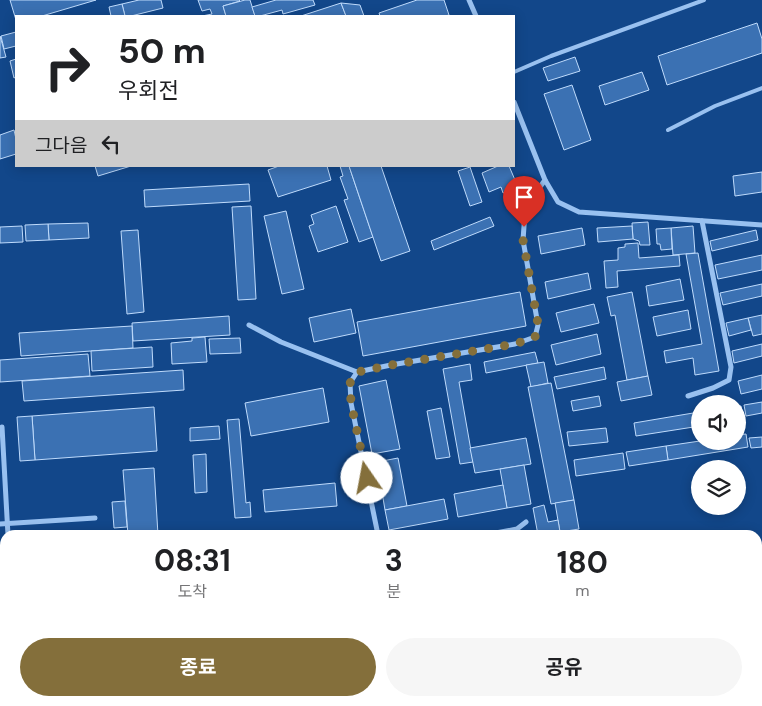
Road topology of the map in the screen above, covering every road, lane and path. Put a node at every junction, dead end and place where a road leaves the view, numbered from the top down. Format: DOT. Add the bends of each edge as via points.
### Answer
graph roads {
  1 [pos="469,0"];
  2 [pos="704,0"];
  3 [pos="476,15"];
  4 [pos="515,72"];
  5 [pos="762,88"];
  6 [pos="515,105"];
  7 [pos="668,130"];
  8 [pos="545,180"];
  9 [pos="702,221"];
  10 [pos="762,225"];
  11 [pos="249,325"];
  12 [pos="358,372"];
  13 [pos="688,396"];
  14 [pos="2,427"];
  15 [pos="95,518"];
  16 [pos="526,522"];
  17 [pos="8,523"];
  18 [pos="0,524"];
  19 [pos="8,530"];
  20 [pos="377,530"];
  21 [pos="512,530"];
  1 -- 3 [label="street"];
  2 -- 4 [label="lane"];
  5 -- 7 [label="lane" via="715,106"];
  6 -- 8 [label="street"];
  8 -- 9 [label="street" via="558,202 579,212"];
  8 -- 12 [label="street" via="529,202 523,240 538,324 535,337 515,344"];
  9 -- 10 [label="street"];
  9 -- 13 [label="street" via="731,367 729,380"];
  11 -- 12 [label="street" via="281,342"];
  12 -- 20 [label="street" via="350,383 351,403"];
  14 -- 17 [label="street"];
  15 -- 17 [label="street"];
  16 -- 21 [label="street"];
  17 -- 18 [label="street"];
  17 -- 19 [label="street"];
}
